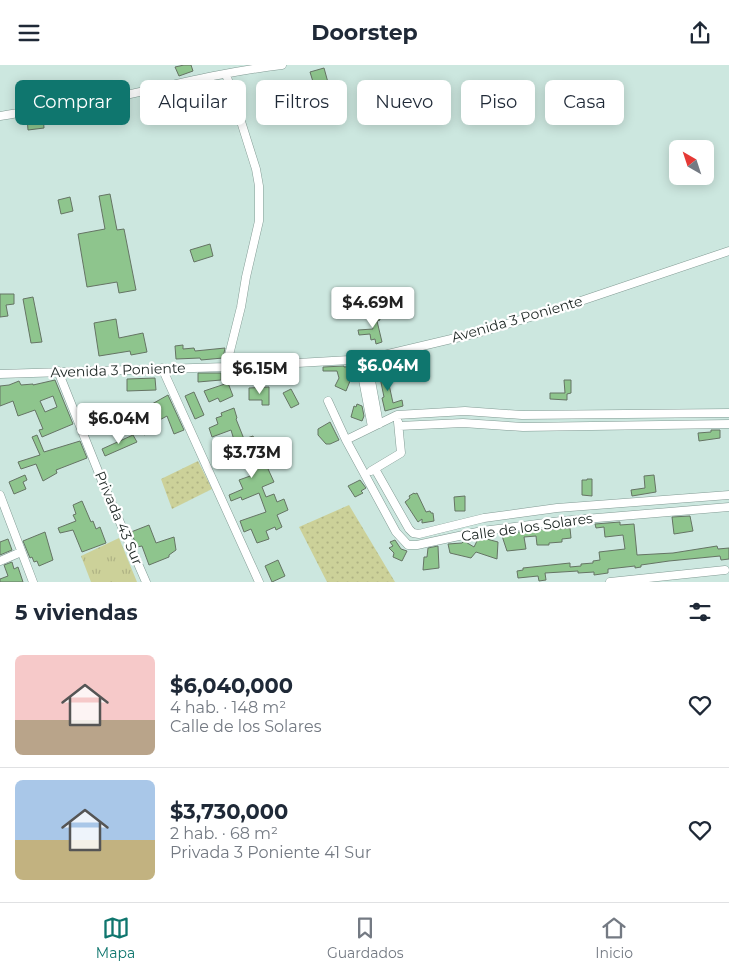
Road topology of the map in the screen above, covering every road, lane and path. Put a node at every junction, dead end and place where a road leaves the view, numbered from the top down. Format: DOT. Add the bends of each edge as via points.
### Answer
graph roads {
  1 [pos="282,65"];
  2 [pos="226,74"];
  3 [pos="0,116"];
  4 [pos="729,251"];
  5 [pos="359,359"];
  6 [pos="367,359"];
  7 [pos="226,367"];
  8 [pos="162,369"];
  9 [pos="58,371"];
  10 [pos="0,374"];
  11 [pos="328,401"];
  12 [pos="710,413"];
  13 [pos="729,413"];
  14 [pos="397,415"];
  15 [pos="522,415"];
  16 [pos="710,424"];
  17 [pos="729,424"];
  18 [pos="376,425"];
  19 [pos="399,426"];
  20 [pos="522,427"];
  21 [pos="346,440"];
  22 [pos="375,469"];
  23 [pos="365,474"];
  24 [pos="0,495"];
  25 [pos="729,495"];
  26 [pos="718,496"];
  27 [pos="718,507"];
  28 [pos="729,507"];
  29 [pos="557,508"];
  30 [pos="8,518"];
  31 [pos="0,521"];
  32 [pos="561,521"];
  33 [pos="21,552"];
  34 [pos="0,561"];
  35 [pos="725,570"];
  36 [pos="687,578"];
  37 [pos="646,580"];
  38 [pos="33,582"];
  39 [pos="146,582"];
  40 [pos="260,582"];
  41 [pos="610,582"];
  1 -- 2 [label="street"];
  2 -- 3 [label="street" via="100,101"];
  2 -- 7 [label="street" via="256,169 259,221"];
  4 -- 6 [label="street, Avenida 3 Poniente" via="481,332"];
  5 -- 6 [label="street, Avenida 3 Poniente"];
  5 -- 7 [label="street, Avenida 3 Poniente"];
  5 -- 18 [label="street"];
  6 -- 18 [label="street"];
  7 -- 8 [label="street, Avenida 3 Poniente"];
  8 -- 9 [label="street, Avenida 3 Poniente"];
  8 -- 40 [label="street"];
  9 -- 10 [label="street, Avenida 3 Poniente"];
  9 -- 39 [label="street, Privada 43 Sur"];
  11 -- 21 [label="street, Calle de los Solares"];
  12 -- 13 [label="street"];
  12 -- 15 [label="street"];
  12 -- 16 [label="street"];
  14 -- 15 [label="street" via="465,411"];
  14 -- 18 [label="street"];
  14 -- 19 [label="street"];
  15 -- 20 [label="street"];
  16 -- 17 [label="street"];
  16 -- 20 [label="street"];
  18 -- 21 [label="street"];
  19 -- 20 [label="street" via="463,423"];
  19 -- 22 [label="street" via="401,453"];
  21 -- 23 [label="street, Calle de los Solares"];
  22 -- 23 [label="street"];
  22 -- 29 [label="street, Calle de los Solares" via="413,533 484,518"];
  23 -- 32 [label="street, Calle de los Solares" via="396,533 408,545"];
  24 -- 30 [label="street"];
  25 -- 26 [label="street, Calle de los Solares"];
  26 -- 27 [label="street"];
  26 -- 29 [label="street, Calle de los Solares"];
  27 -- 28 [label="street, Calle de los Solares"];
  27 -- 32 [label="street, Calle de los Solares"];
  29 -- 32 [label="street"];
  30 -- 31 [label="street"];
  30 -- 33 [label="street"];
  33 -- 34 [label="street"];
  33 -- 38 [label="street"];
  35 -- 36 [label="street"];
  36 -- 37 [label="street"];
  37 -- 41 [label="street"];
}
